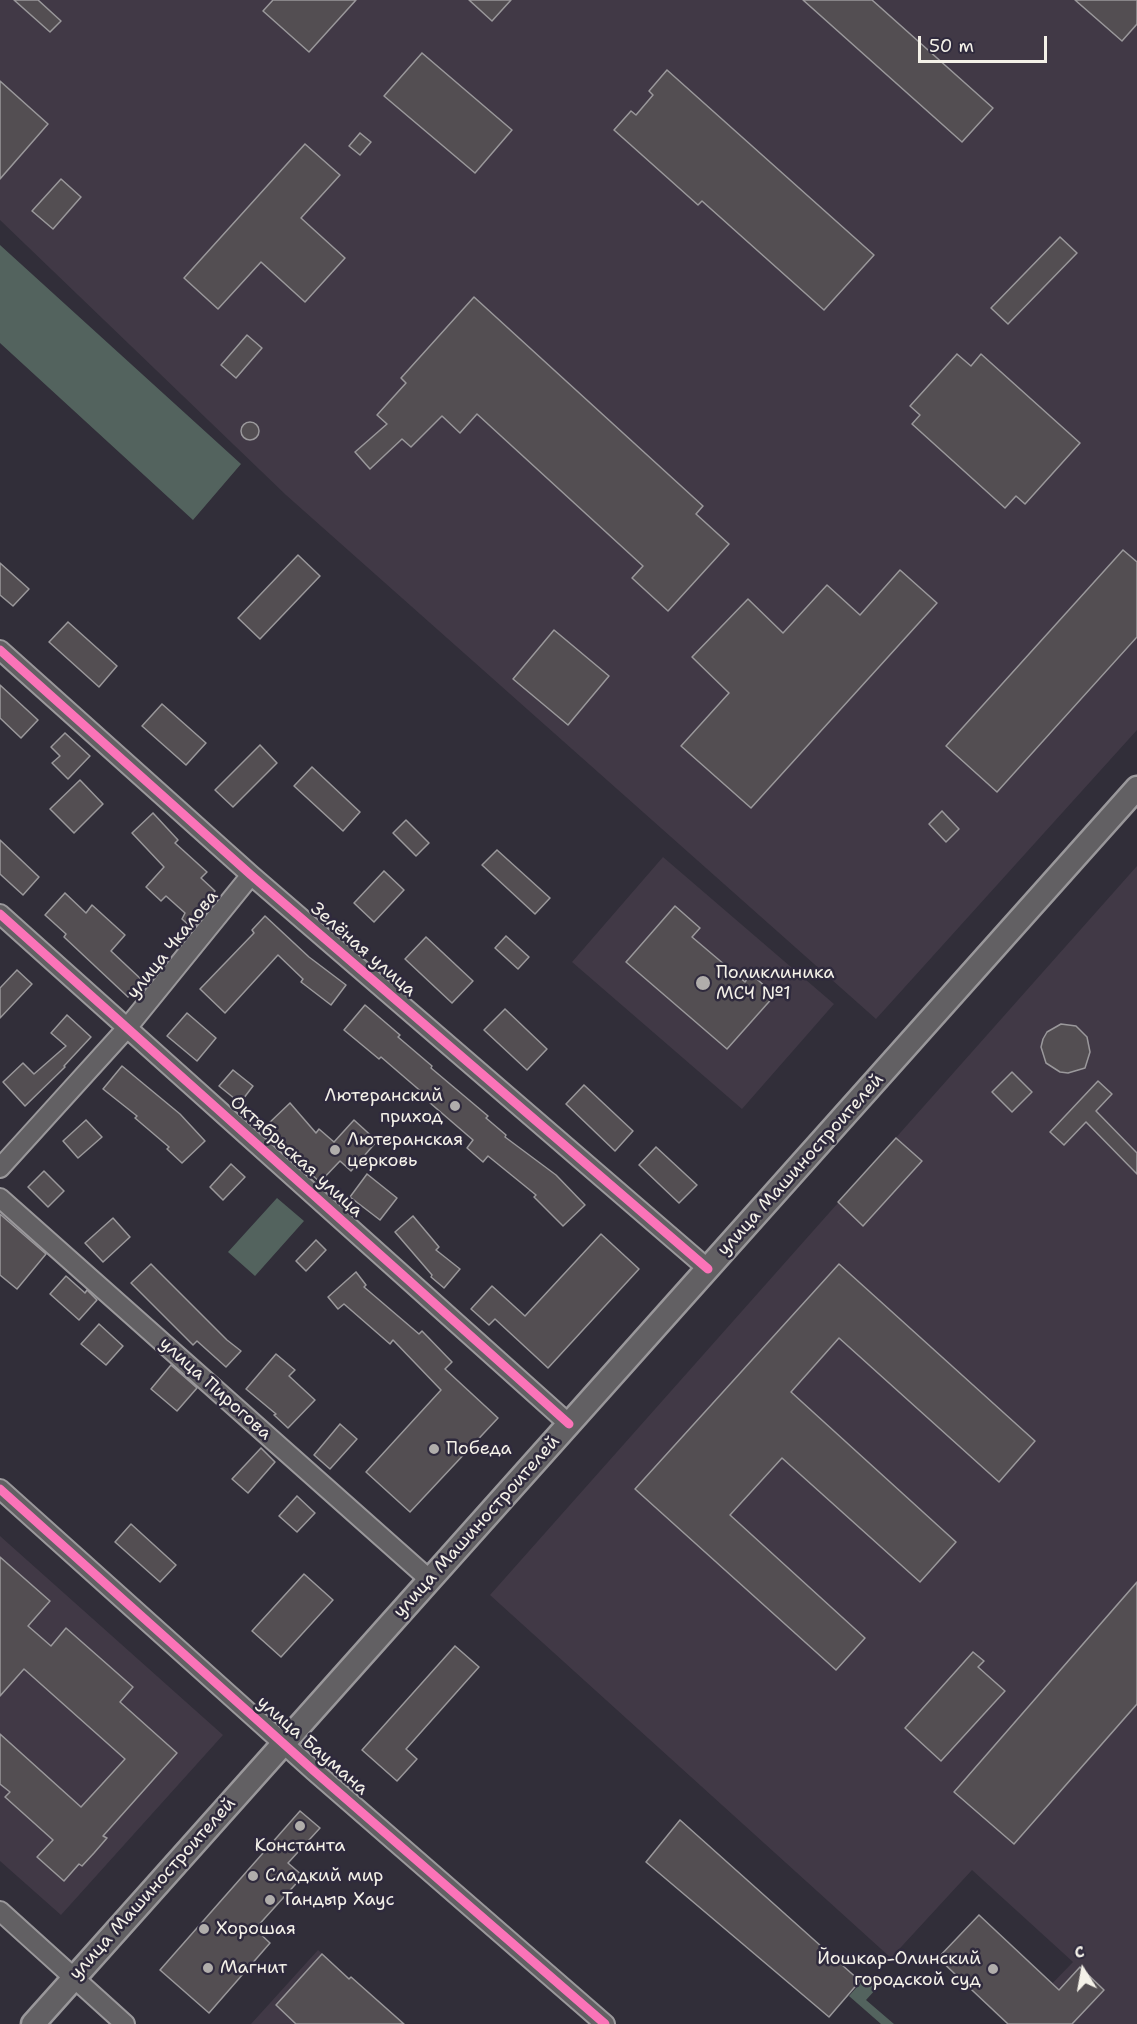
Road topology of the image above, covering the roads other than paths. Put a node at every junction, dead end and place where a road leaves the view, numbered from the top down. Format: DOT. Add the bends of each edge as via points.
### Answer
graph roads {
  1 [pos="0,650"];
  2 [pos="1137,788"];
  3 [pos="251,875"];
  4 [pos="0,914"];
  5 [pos="127,1028"];
  6 [pos="0,1168"];
  7 [pos="0,1198"];
  8 [pos="708,1269"];
  9 [pos="569,1424"];
  10 [pos="0,1489"];
  11 [pos="430,1580"];
  12 [pos="284,1744"];
  13 [pos="0,1911"];
  14 [pos="74,1978"];
  15 [pos="33,2024"];
  16 [pos="125,2024"];
  17 [pos="605,2024"];
  1 -- 3 [label="street, Зелёная улица"];
  2 -- 8 [label="main road, улица Машиностроителей"];
  3 -- 5 [label="street, улица Чкалова"];
  3 -- 8 [label="street, Зелёная улица"];
  4 -- 5 [label="street, Октябрьская улица"];
  5 -- 6 [label="street, улица Чкалова"];
  5 -- 9 [label="street, Октябрьская улица"];
  7 -- 11 [label="street, улица Пирогова"];
  8 -- 9 [label="main road, улица Машиностроителей"];
  9 -- 11 [label="main road, улица Машиностроителей"];
  10 -- 12 [label="street, улица Баумана"];
  11 -- 12 [label="main road, улица Машиностроителей"];
  12 -- 14 [label="main road, улица Машиностроителей"];
  12 -- 17 [label="street, улица Баумана"];
  13 -- 14 [label="street"];
  14 -- 15 [label="main road, улица Машиностроителей"];
  14 -- 16 [label="street"];
}
